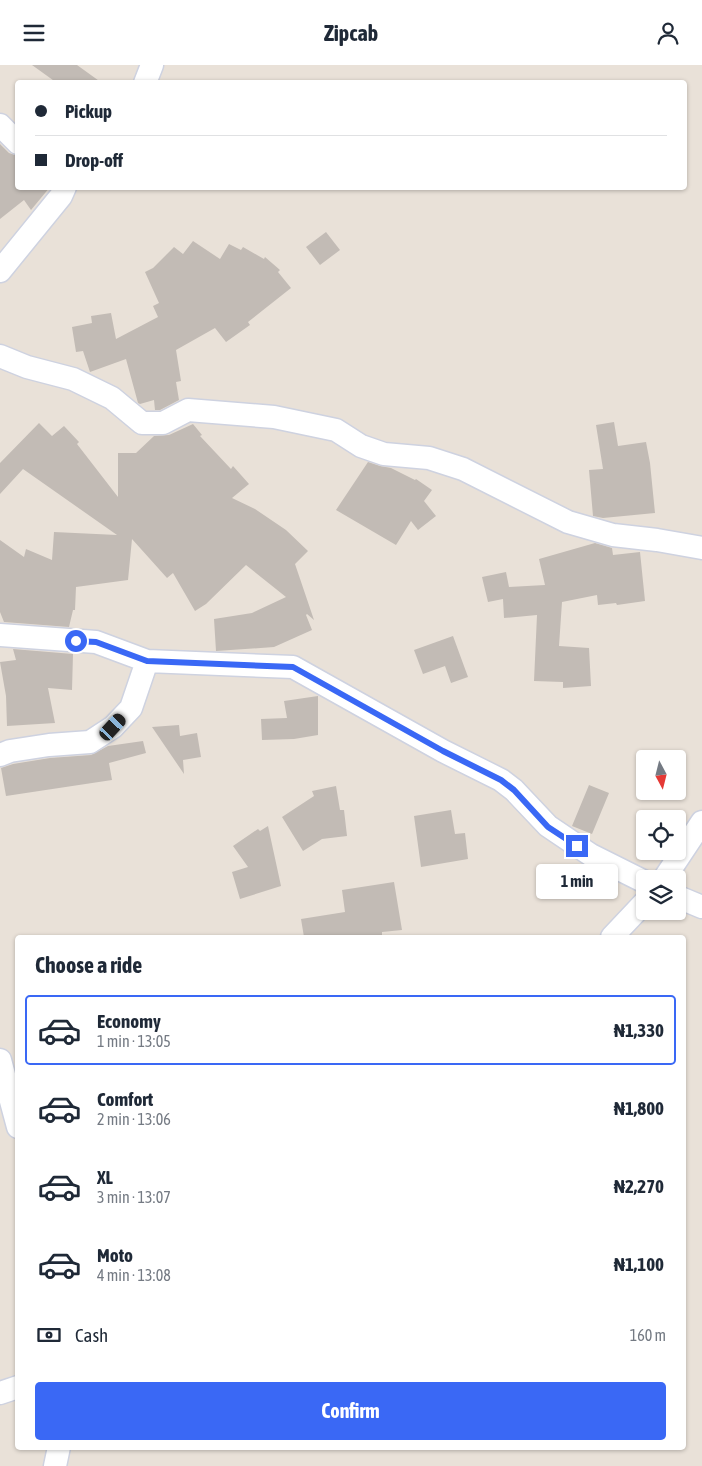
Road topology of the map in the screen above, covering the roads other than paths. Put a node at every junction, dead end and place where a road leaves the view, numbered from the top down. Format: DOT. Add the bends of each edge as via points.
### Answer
graph roads {
  1 [pos="152,65"];
  2 [pos="146,80"];
  3 [pos="0,125"];
  4 [pos="15,140"];
  5 [pos="60,190"];
  6 [pos="0,271"];
  7 [pos="0,356"];
  8 [pos="702,548"];
  9 [pos="0,635"];
  10 [pos="147,661"];
  11 [pos="0,755"];
  12 [pos="702,822"];
  13 [pos="670,870"];
  14 [pos="636,878"];
  15 [pos="686,900"];
  16 [pos="702,907"];
  17 [pos="636,911"];
  18 [pos="614,935"];
  19 [pos="0,1060"];
  20 [pos="15,1116"];
  21 [pos="15,1388"];
  22 [pos="0,1393"];
  23 [pos="59,1450"];
  24 [pos="55,1466"];
  1 -- 2 [label="street"];
  3 -- 4 [label="street"];
  5 -- 6 [label="street"];
  7 -- 8 [label="street" via="72,379 112,398 142,423 163,423 188,410 274,417 336,430 361,447 384,454 429,458 463,469 568,522 613,535"];
  9 -- 10 [label="street" via="96,642"];
  10 -- 11 [label="street" via="131,708 113,727 90,742 49,745"];
  10 -- 14 [label="street" via="293,667 501,780 548,827 591,855"];
  12 -- 13 [label="street"];
  15 -- 16 [label="street"];
  17 -- 18 [label="street"];
  19 -- 20 [label="street"];
  21 -- 22 [label="street"];
  23 -- 24 [label="street"];
}
